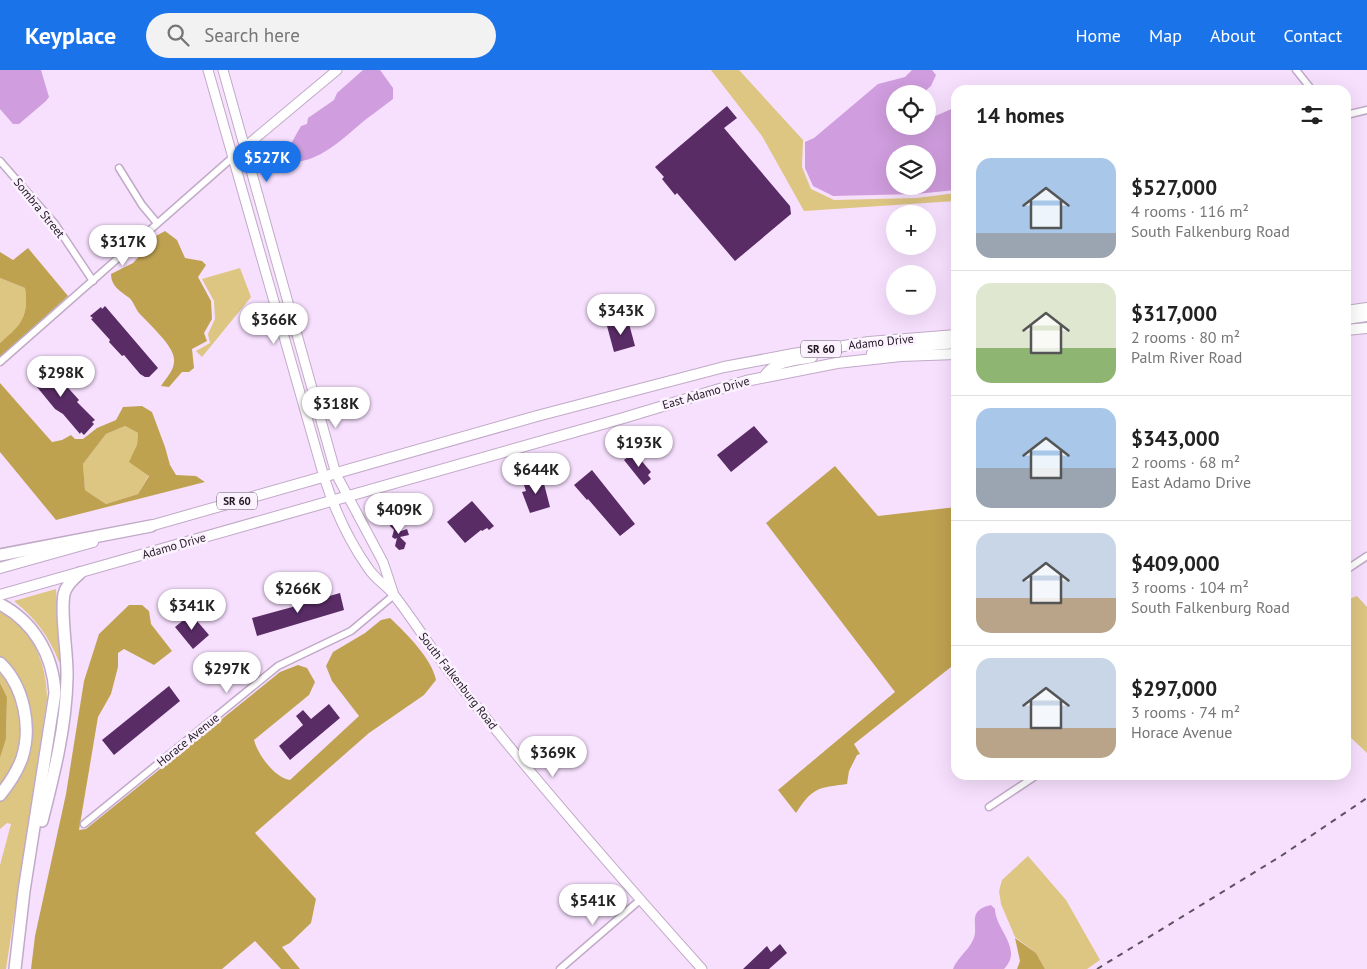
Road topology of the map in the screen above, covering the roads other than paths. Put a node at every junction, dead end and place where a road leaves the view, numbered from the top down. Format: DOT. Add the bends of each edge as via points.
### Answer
graph roads {
  1 [pos="208,70"];
  2 [pos="223,70"];
  3 [pos="337,70"];
  4 [pos="1296,70"];
  5 [pos="1308,85"];
  6 [pos="1367,110"];
  7 [pos="1351,114"];
  8 [pos="245,147"];
  9 [pos="233,157"];
  10 [pos="0,161"];
  11 [pos="119,168"];
  12 [pos="264,214"];
  13 [pos="250,219"];
  14 [pos="157,224"];
  15 [pos="92,280"];
  16 [pos="288,302"];
  17 [pos="275,305"];
  18 [pos="1367,308"];
  19 [pos="1351,310"];
  20 [pos="1367,316"];
  21 [pos="1351,318"];
  22 [pos="1367,328"];
  23 [pos="1351,330"];
  24 [pos="951,335"];
  25 [pos="869,342"];
  26 [pos="951,343"];
  27 [pos="951,354"];
  28 [pos="871,359"];
  29 [pos="0,362"];
  30 [pos="688,376"];
  31 [pos="764,377"];
  32 [pos="336,474"];
  33 [pos="324,477"];
  34 [pos="347,497"];
  35 [pos="332,501"];
  36 [pos="150,526"];
  37 [pos="0,555"];
  38 [pos="1367,556"];
  39 [pos="1351,567"];
  40 [pos="0,568"];
  41 [pos="80,573"];
  42 [pos="0,595"];
  43 [pos="394,595"];
  44 [pos="0,604"];
  45 [pos="0,663"];
  46 [pos="1030,780"];
  47 [pos="0,795"];
  48 [pos="989,807"];
  49 [pos="84,824"];
  50 [pos="24,891"];
  51 [pos="640,900"];
  52 [pos="15,969"];
  53 [pos="560,969"];
  54 [pos="702,969"];
  1 -- 9 [label="street, South Falkenburg Road"];
  2 -- 8 [label="street, South Falkenburg Road"];
  3 -- 8 [label="street"];
  4 -- 5 [label="street"];
  6 -- 7 [label="street"];
  8 -- 9 [label="street"];
  8 -- 12 [label="street, South Falkenburg Road"];
  9 -- 13 [label="street, South Falkenburg Road"];
  9 -- 14 [label="street"];
  10 -- 15 [label="street, Sombra Street" via="55,224"];
  11 -- 14 [label="street"];
  12 -- 13 [label="street"];
  12 -- 16 [label="street, South Falkenburg Road"];
  13 -- 17 [label="street, South Falkenburg Road"];
  14 -- 15 [label="street"];
  15 -- 29 [label="street"];
  16 -- 17 [label="street"];
  16 -- 32 [label="street, South Falkenburg Road"];
  17 -- 33 [label="street, South Falkenburg Road"];
  18 -- 19 [label="main road"];
  20 -- 21 [label="main road"];
  22 -- 23 [label="main road"];
  24 -- 25 [label="main road, Adamo Drive / SR 60"];
  25 -- 30 [label="main road, Adamo Drive / SR 60"];
  25 -- 31 [label="main road" via="857,349 778,364 770,368"];
  26 -- 28 [label="main road" via="882,349 872,353"];
  27 -- 28 [label="main road, East Adamo Drive / SR 60"];
  28 -- 31 [label="main road, East Adamo Drive / SR 60" via="808,367"];
  30 -- 32 [label="main road, East Adamo Drive / SR 60"];
  31 -- 34 [label="main road, East Adamo Drive / SR 60"];
  32 -- 33 [label="main road, Adamo Drive / SR 60"];
  32 -- 34 [label="street, South Falkenburg Road"];
  33 -- 35 [label="street, South Falkenburg Road"];
  33 -- 36 [label="main road, Adamo Drive / SR 60"];
  34 -- 35 [label="main road, Adamo Drive / SR 60"];
  34 -- 43 [label="street, South Falkenburg Road" via="382,562"];
  35 -- 41 [label="main road, Adamo Drive / SR 60"];
  35 -- 43 [label="street, South Falkenburg Road" via="369,570"];
  36 -- 37 [label="highway"];
  36 -- 40 [label="main road, Adamo Drive / SR 60"];
  38 -- 39 [label="street"];
  41 -- 42 [label="main road, Adamo Drive / SR 60"];
  41 -- 50 [label="highway" via="69,584 64,596 68,661 63,729"];
  43 -- 49 [label="street, Horace Avenue" via="351,631 278,666"];
  43 -- 51 [label="street, South Falkenburg Road" via="474,703"];
  44 -- 50 [label="highway" via="19,616 39,640 50,661 54,683 53,710"];
  45 -- 47 [label="highway" via="20,695 26,736 22,758"];
  46 -- 48 [label="street"];
  50 -- 52 [label="highway"];
  51 -- 53 [label="street"];
  51 -- 54 [label="street, South Falkenburg Road"];
}
